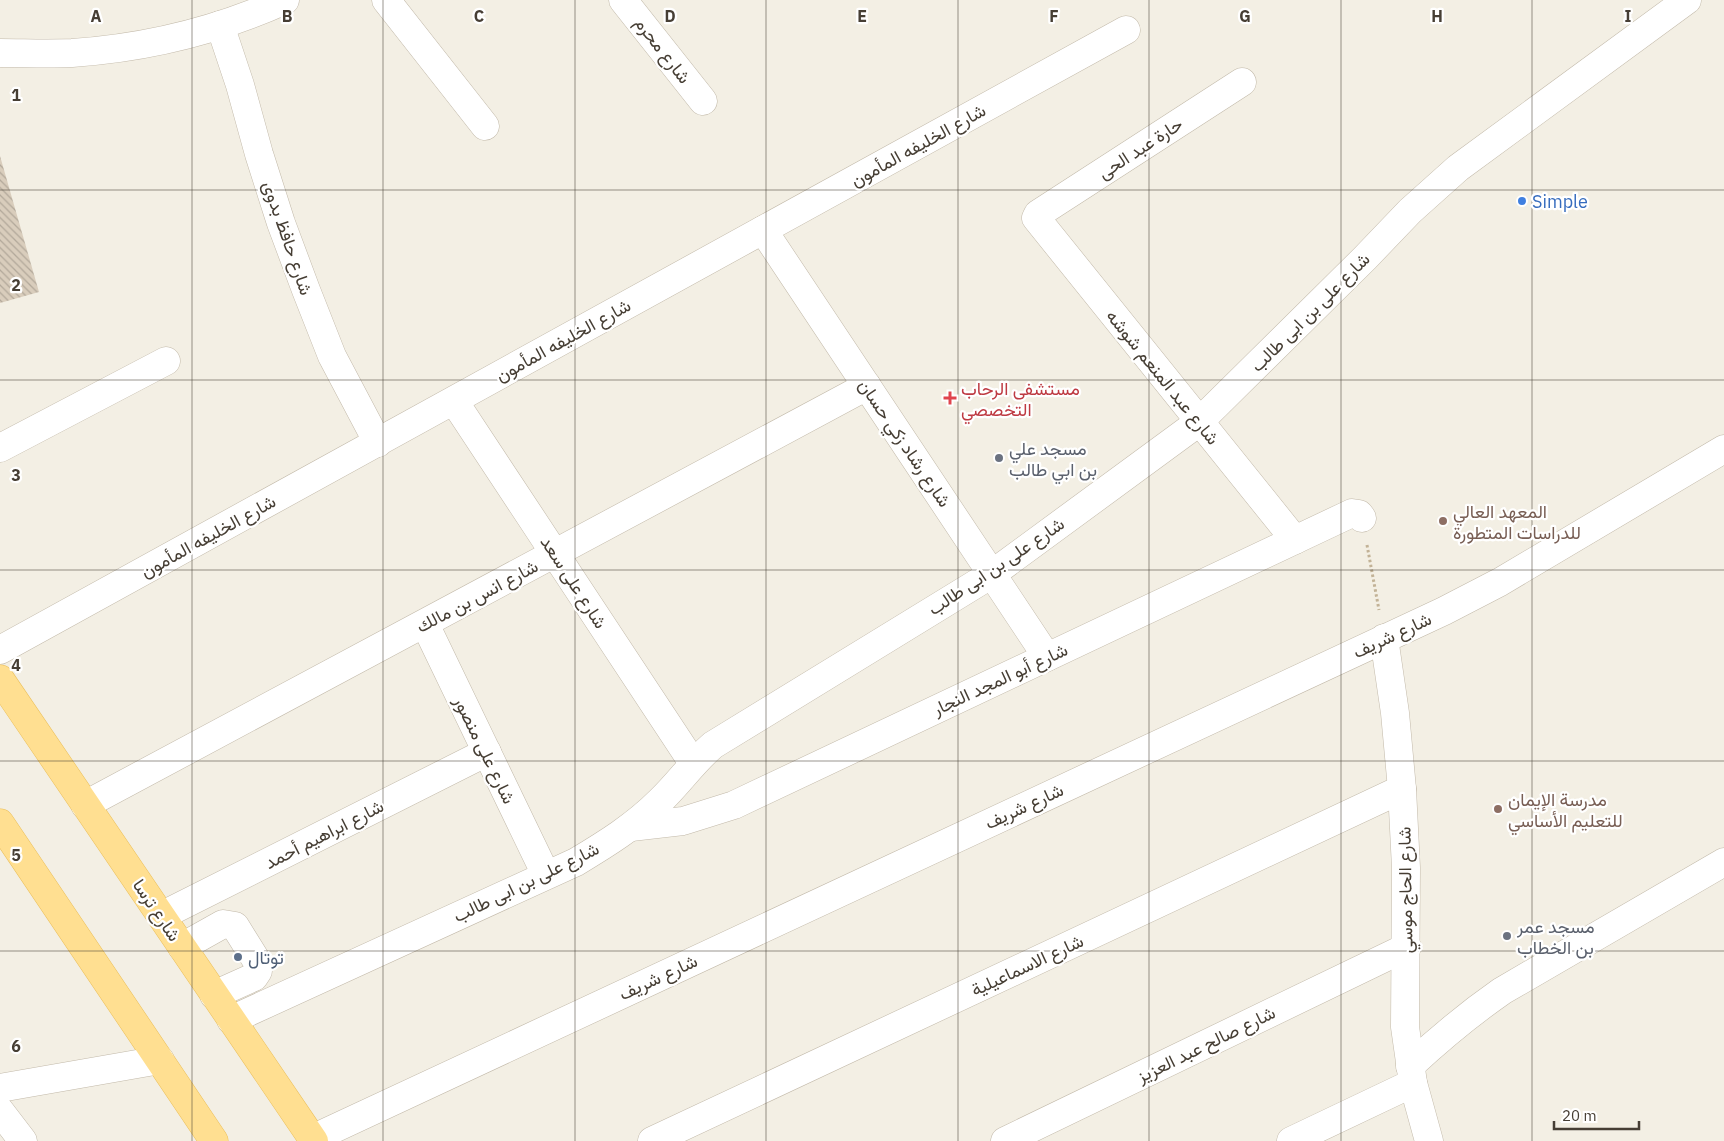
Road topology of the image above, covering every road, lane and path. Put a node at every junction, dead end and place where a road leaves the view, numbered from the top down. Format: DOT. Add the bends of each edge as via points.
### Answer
graph roads {
  1 [pos="285,0"];
  2 [pos="386,0"];
  3 [pos="623,0"];
  4 [pos="1687,0"];
  5 [pos="220,25"];
  6 [pos="1126,30"];
  7 [pos="0,53"];
  8 [pos="1242,82"];
  9 [pos="703,101"];
  10 [pos="485,126"];
  11 [pos="1038,214"];
  12 [pos="763,230"];
  13 [pos="166,361"];
  14 [pos="867,386"];
  15 [pos="454,401"];
  16 [pos="1199,422"];
  17 [pos="378,443"];
  18 [pos="0,448"];
  19 [pos="1724,449"];
  20 [pos="1362,518"];
  21 [pos="1295,540"];
  22 [pos="555,554"];
  23 [pos="992,574"];
  24 [pos="425,624"];
  25 [pos="1384,638"];
  26 [pos="0,650"];
  27 [pos="1046,657"];
  28 [pos="0,680"];
  29 [pos="487,752"];
  30 [pos="693,763"];
  31 [pos="1402,789"];
  32 [pos="86,805"];
  33 [pos="0,823"];
  34 [pos="630,828"];
  35 [pos="1724,862"];
  36 [pos="546,875"];
  37 [pos="161,916"];
  38 [pos="182,947"];
  39 [pos="1407,947"];
  40 [pos="214,995"];
  41 [pos="232,1020"];
  42 [pos="160,1060"];
  43 [pos="1411,1075"];
  44 [pos="0,1088"];
  45 [pos="0,1111"];
  46 [pos="313,1140"];
  47 [pos="23,1141"];
  48 [pos="214,1141"];
  49 [pos="652,1141"];
  50 [pos="1005,1141"];
  51 [pos="1291,1141"];
  52 [pos="1429,1141"];
  1 -- 5 [label="street"];
  2 -- 10 [label="street"];
  3 -- 9 [label="street, شارع محرم"];
  4 -- 16 [label="street, شارع على بن ابى طالب" via="1458,168 1410,211"];
  5 -- 7 [label="street" via="155,42 108,49 70,53"];
  5 -- 17 [label="street, شارع حافظ بدوى" via="281,222 306,290 332,356"];
  6 -- 12 [label="street, شارع الخليفه المأمون"];
  8 -- 11 [label="street, حارة عبد الحى"];
  11 -- 16 [label="street, شارع عبد المنعم شوشه" via="1037,221"];
  12 -- 14 [label="street, شارع رشاد زكي حسان"];
  12 -- 15 [label="street, شارع الخليفه المأمون"];
  13 -- 18 [label="street"];
  14 -- 22 [label="street, شارع انس بن مالك"];
  14 -- 23 [label="street, شارع رشاد زكي حسان"];
  15 -- 17 [label="street, شارع الخليفه المأمون"];
  15 -- 22 [label="street, شارع على سعد"];
  16 -- 21 [label="street, شارع عبد المنعم شوشه"];
  16 -- 23 [label="street, شارع على بن ابى طالب"];
  17 -- 26 [label="street, شارع الخليفه المأمون"];
  19 -- 25 [label="street, شارع شريف" via="1500,582"];
  20 -- 21 [label="street, شارع أبو المجد النجار" via="1352,513"];
  20 -- 25 [label="path"];
  21 -- 27 [label="street, شارع أبو المجد النجار"];
  22 -- 24 [label="street, شارع انس بن مالك"];
  22 -- 30 [label="street, شارع على سعد"];
  23 -- 27 [label="street, شارع رشاد زكي حسان"];
  23 -- 30 [label="street, شارع على بن ابى طالب" via="725,737"];
  24 -- 29 [label="street, شارع على منصور"];
  24 -- 32 [label="street, شارع انس بن مالك"];
  25 -- 31 [label="street, شارع الحاج موسي"];
  25 -- 46 [label="street, شارع شريف"];
  27 -- 34 [label="street, شارع أبو المجد النجار" via="734,805 683,821"];
  28 -- 32 [label="main road, شارع ترسا"];
  29 -- 36 [label="street, شارع على منصور"];
  29 -- 37 [label="street, شارع ابراهيم أحمد"];
  30 -- 34 [label="street, شارع على بن ابى طالب" via="661,801"];
  31 -- 39 [label="street, شارع الحاج موسي"];
  31 -- 49 [label="street, شارع الاسماعيلية"];
  32 -- 37 [label="main road, شارع ترسا"];
  33 -- 42 [label="main road"];
  34 -- 36 [label="street, شارع على بن ابى طالب" via="576,862"];
  35 -- 43 [label="street" via="1502,991 1439,1039"];
  36 -- 41 [label="street, شارع على بن ابى طالب"];
  37 -- 38 [label="main road, شارع ترسا"];
  38 -- 40 [label="main road, شارع ترسا"];
  38 -- 40 [label="street" via="223,924 235,926 258,963 258,971"];
  39 -- 43 [label="street, شارع الحاج موسي" via="1405,1027"];
  39 -- 50 [label="street, شارع صالح عبد العزيز"];
  40 -- 41 [label="main road, شارع ترسا"];
  41 -- 46 [label="main road, شارع ترسا"];
  42 -- 44 [label="street"];
  42 -- 48 [label="main road"];
  43 -- 51 [label="street"];
  43 -- 52 [label="street, شارع الحاج موسي"];
  45 -- 47 [label="street"];
}
